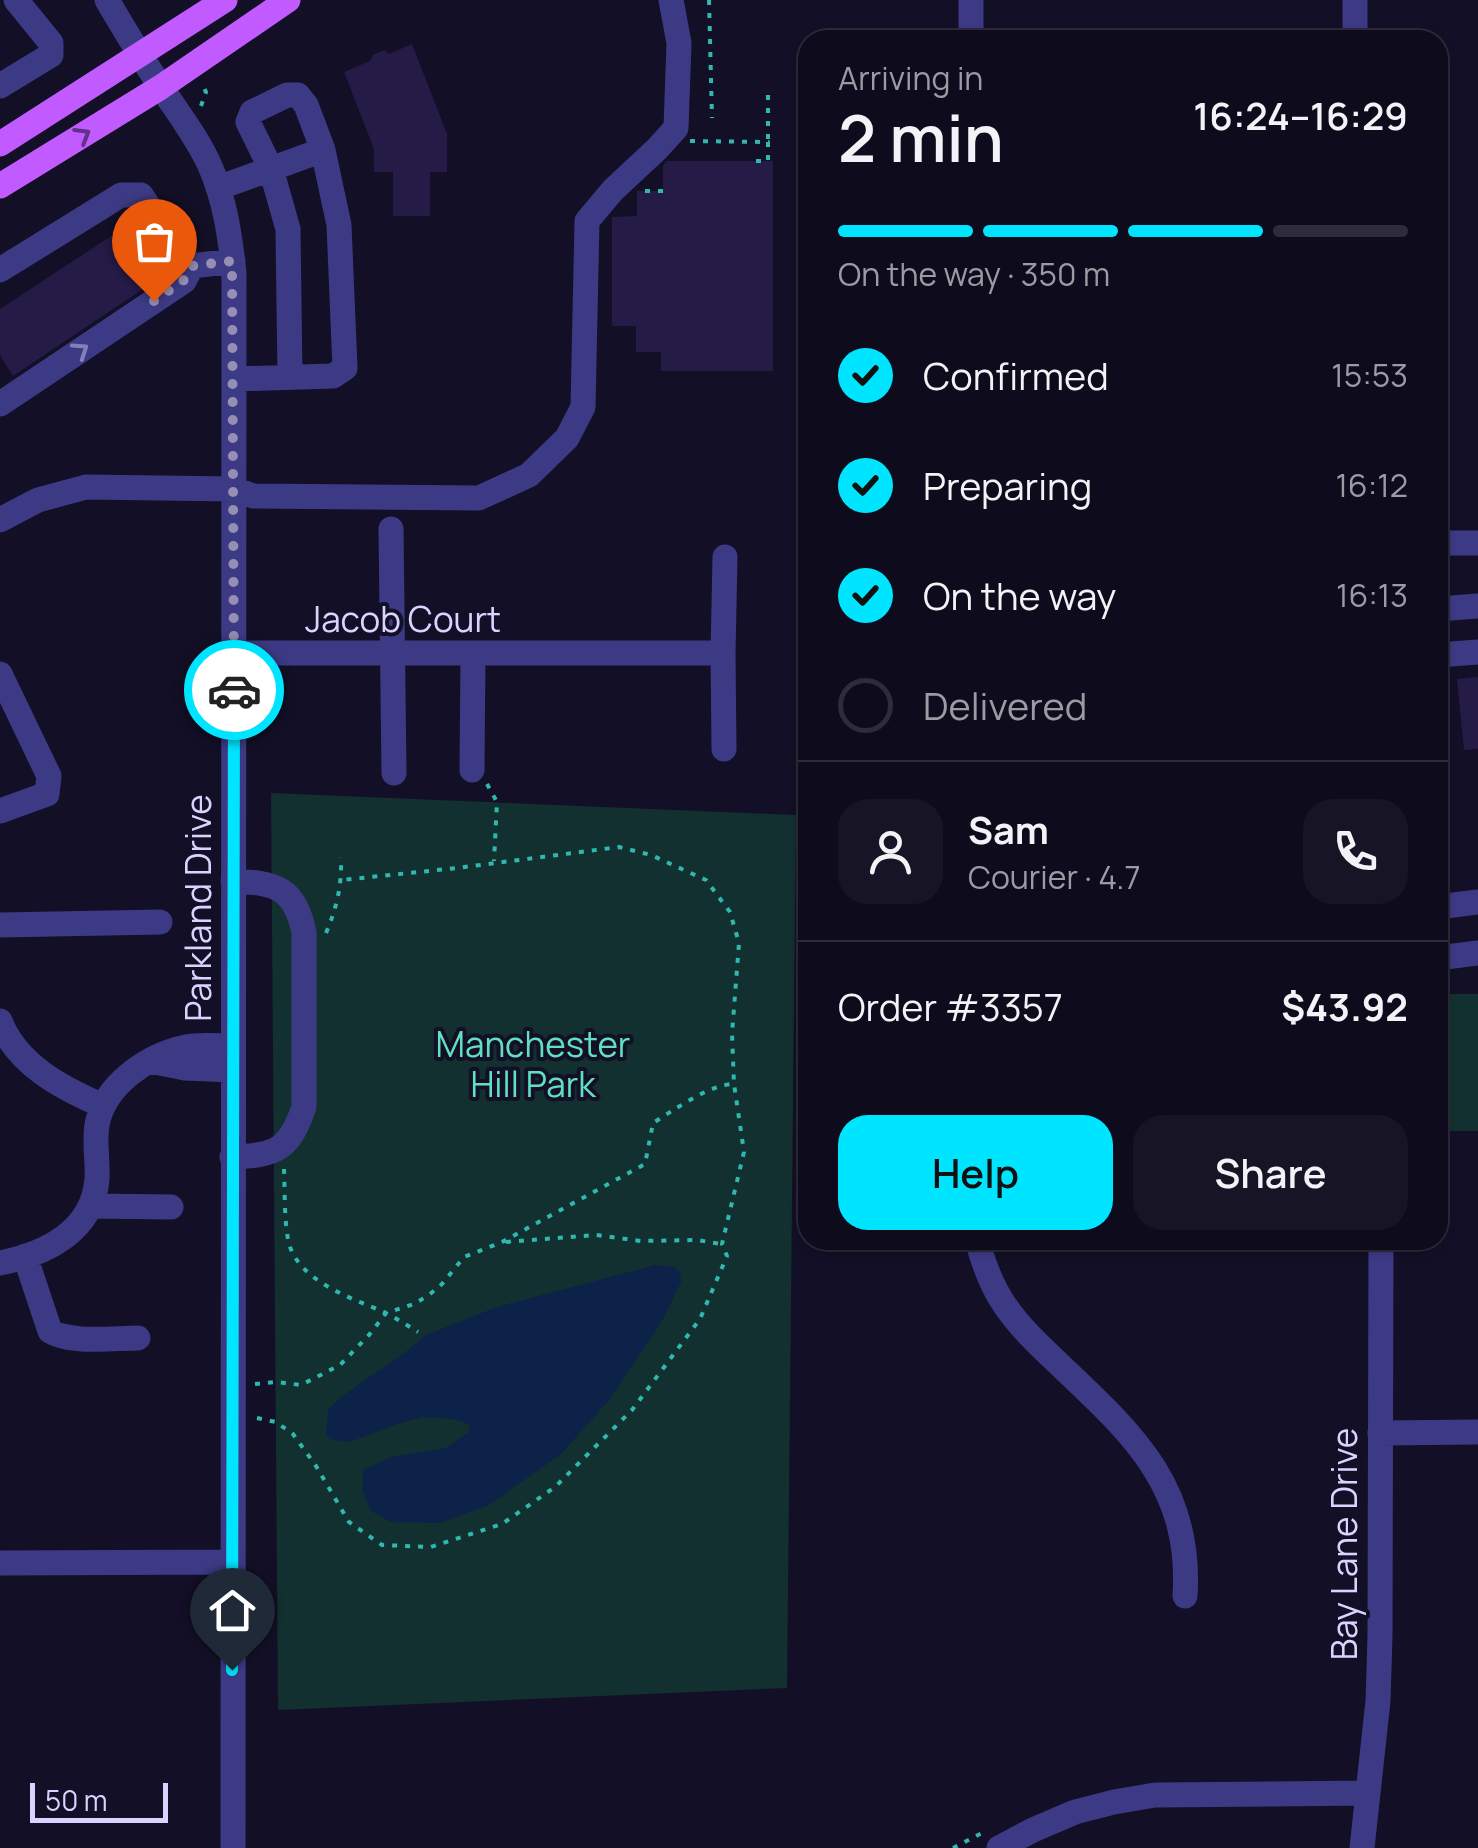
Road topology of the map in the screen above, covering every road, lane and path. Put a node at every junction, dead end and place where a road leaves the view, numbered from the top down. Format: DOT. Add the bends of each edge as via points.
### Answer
graph roads {
  1 [pos="16,0"];
  2 [pos="107,0"];
  3 [pos="225,0"];
  4 [pos="288,0"];
  5 [pos="671,0"];
  6 [pos="709,0"];
  7 [pos="972,0"];
  8 [pos="1356,0"];
  9 [pos="971,30"];
  10 [pos="1355,30"];
  11 [pos="140,55"];
  12 [pos="0,86"];
  13 [pos="161,87"];
  14 [pos="768,96"];
  15 [pos="712,118"];
  16 [pos="680,142"];
  17 [pos="768,142"];
  18 [pos="0,144"];
  19 [pos="323,150"];
  20 [pos="752,162"];
  21 [pos="271,168"];
  22 [pos="0,186"];
  23 [pos="218,188"];
  24 [pos="232,261"];
  25 [pos="192,266"];
  26 [pos="0,270"];
  27 [pos="290,377"];
  28 [pos="234,378"];
  29 [pos="0,404"];
  30 [pos="234,489"];
  31 [pos="0,520"];
  32 [pos="391,529"];
  33 [pos="1448,543"];
  34 [pos="1478,543"];
  35 [pos="724,556"];
  36 [pos="1478,606"];
  37 [pos="1448,608"];
  38 [pos="1478,652"];
  39 [pos="234,653"];
  40 [pos="723,653"];
  41 [pos="391,654"];
  42 [pos="472,654"];
  43 [pos="1448,654"];
  44 [pos="0,674"];
  45 [pos="724,749"];
  46 [pos="472,770"];
  47 [pos="394,773"];
  48 [pos="0,811"];
  49 [pos="341,857"];
  50 [pos="494,862"];
  51 [pos="342,880"];
  52 [pos="232,882"];
  53 [pos="1478,902"];
  54 [pos="1448,906"];
  55 [pos="160,922"];
  56 [pos="0,925"];
  57 [pos="304,938"];
  58 [pos="1478,953"];
  59 [pos="1448,957"];
  60 [pos="0,1021"];
  61 [pos="232,1058"];
  62 [pos="734,1084"];
  63 [pos="103,1106"];
  64 [pos="283,1146"];
  65 [pos="232,1156"];
  66 [pos="90,1206"];
  67 [pos="171,1206"];
  68 [pos="502,1242"];
  69 [pos="722,1244"];
  70 [pos="981,1250"];
  71 [pos="1381,1250"];
  72 [pos="12,1259"];
  73 [pos="386,1313"];
  74 [pos="418,1332"];
  75 [pos="138,1338"];
  76 [pos="252,1384"];
  77 [pos="252,1416"];
  78 [pos="1380,1432"];
  79 [pos="1478,1432"];
  80 [pos="232,1562"];
  81 [pos="0,1563"];
  82 [pos="1185,1596"];
  83 [pos="1368,1793"];
  84 [pos="232,1848"];
  85 [pos="999,1848"];
  86 [pos="1362,1848"];
  1 -- 12 [label="street" via="51,43 52,55"];
  2 -- 11 [label="street, Parkland Drive"];
  3 -- 11 [label="main road"];
  4 -- 13 [label="main road"];
  5 -- 30 [label="street" via="680,43 676,128 587,221 583,408 567,438 529,475 479,498 253,496"];
  6 -- 15 [label="path"];
  7 -- 9 [label="street"];
  8 -- 10 [label="street"];
  11 -- 13 [label="street, Parkland Drive"];
  11 -- 18 [label="main road"];
  22 -- 13 [label="main road, one-way"];
  13 -- 23 [label="street, Parkland Drive"];
  14 -- 17 [label="path"];
  16 -- 17 [label="path"];
  17 -- 20 [label="path" via="768,162"];
  19 -- 21 [label="street"];
  19 -- 21 [label="street" via="306,105 298,94 288,94 252,112 248,122"];
  19 -- 27 [label="street" via="339,225 344,368 333,376"];
  21 -- 23 [label="street"];
  21 -- 27 [label="street" via="288,229"];
  23 -- 24 [label="street, Parkland Drive"];
  24 -- 25 [label="street"];
  24 -- 28 [label="street, Parkland Drive"];
  25 -- 26 [label="street" via="141,195 121,195"];
  29 -- 25 [label="street, one-way" via="184,280"];
  27 -- 28 [label="street"];
  28 -- 30 [label="street, Parkland Drive"];
  30 -- 31 [label="street" via="86,487 38,500"];
  30 -- 39 [label="street, Parkland Drive"];
  32 -- 41 [label="street"];
  33 -- 34 [label="street"];
  35 -- 40 [label="street"];
  36 -- 37 [label="street"];
  38 -- 43 [label="street"];
  39 -- 41 [label="street, Jacob Court"];
  39 -- 52 [label="street, Parkland Drive"];
  40 -- 42 [label="street, Jacob Court"];
  40 -- 45 [label="street"];
  41 -- 42 [label="street, Jacob Court"];
  41 -- 47 [label="street"];
  42 -- 46 [label="street"];
  44 -- 48 [label="street" via="49,776 47,794"];
  46 -- 50 [label="path" via="497,802"];
  49 -- 51 [label="path"];
  50 -- 51 [label="path"];
  50 -- 62 [label="path" via="619,847 706,880 730,912 739,943"];
  51 -- 57 [label="path" via="325,937"];
  52 -- 57 [label="street" via="287,894 299,910"];
  52 -- 61 [label="street, Parkland Drive"];
  53 -- 54 [label="street"];
  55 -- 56 [label="street"];
  57 -- 64 [label="street" via="304,1107"];
  58 -- 59 [label="street"];
  60 -- 63 [label="street" via="22,1056"];
  61 -- 63 [label="street" via="185,1068 150,1061"];
  61 -- 65 [label="street, Parkland Drive"];
  62 -- 68 [label="path" via="653,1123 645,1164"];
  62 -- 69 [label="path" via="744,1152"];
  63 -- 66 [label="street"];
  64 -- 65 [label="street" via="264,1156"];
  64 -- 73 [label="path" via="294,1257 329,1287"];
  65 -- 80 [label="street, Parkland Drive"];
  66 -- 67 [label="street"];
  66 -- 72 [label="street" via="66,1237"];
  68 -- 69 [label="path" via="596,1236"];
  68 -- 73 [label="path" via="464,1257 442,1284"];
  69 -- 77 [label="path" via="727,1256 700,1318 632,1410 555,1488 502,1524 430,1547 382,1544 348,1522 293,1434"];
  70 -- 82 [label="street" via="995,1288 1019,1323 1122,1424 1158,1475 1181,1531"];
  71 -- 78 [label="street, Bay Lane Drive"];
  72 -- 75 [label="street" via="57,1336"];
  73 -- 74 [label="path"];
  73 -- 76 [label="path" via="340,1365 301,1385"];
  78 -- 79 [label="street"];
  78 -- 83 [label="street, Bay Lane Drive" via="1378,1700"];
  80 -- 81 [label="street"];
  80 -- 84 [label="street, Parkland Drive"];
  83 -- 85 [label="street" via="1114,1802 1075,1812"];
  83 -- 86 [label="street, Bay Lane Drive"];
}
